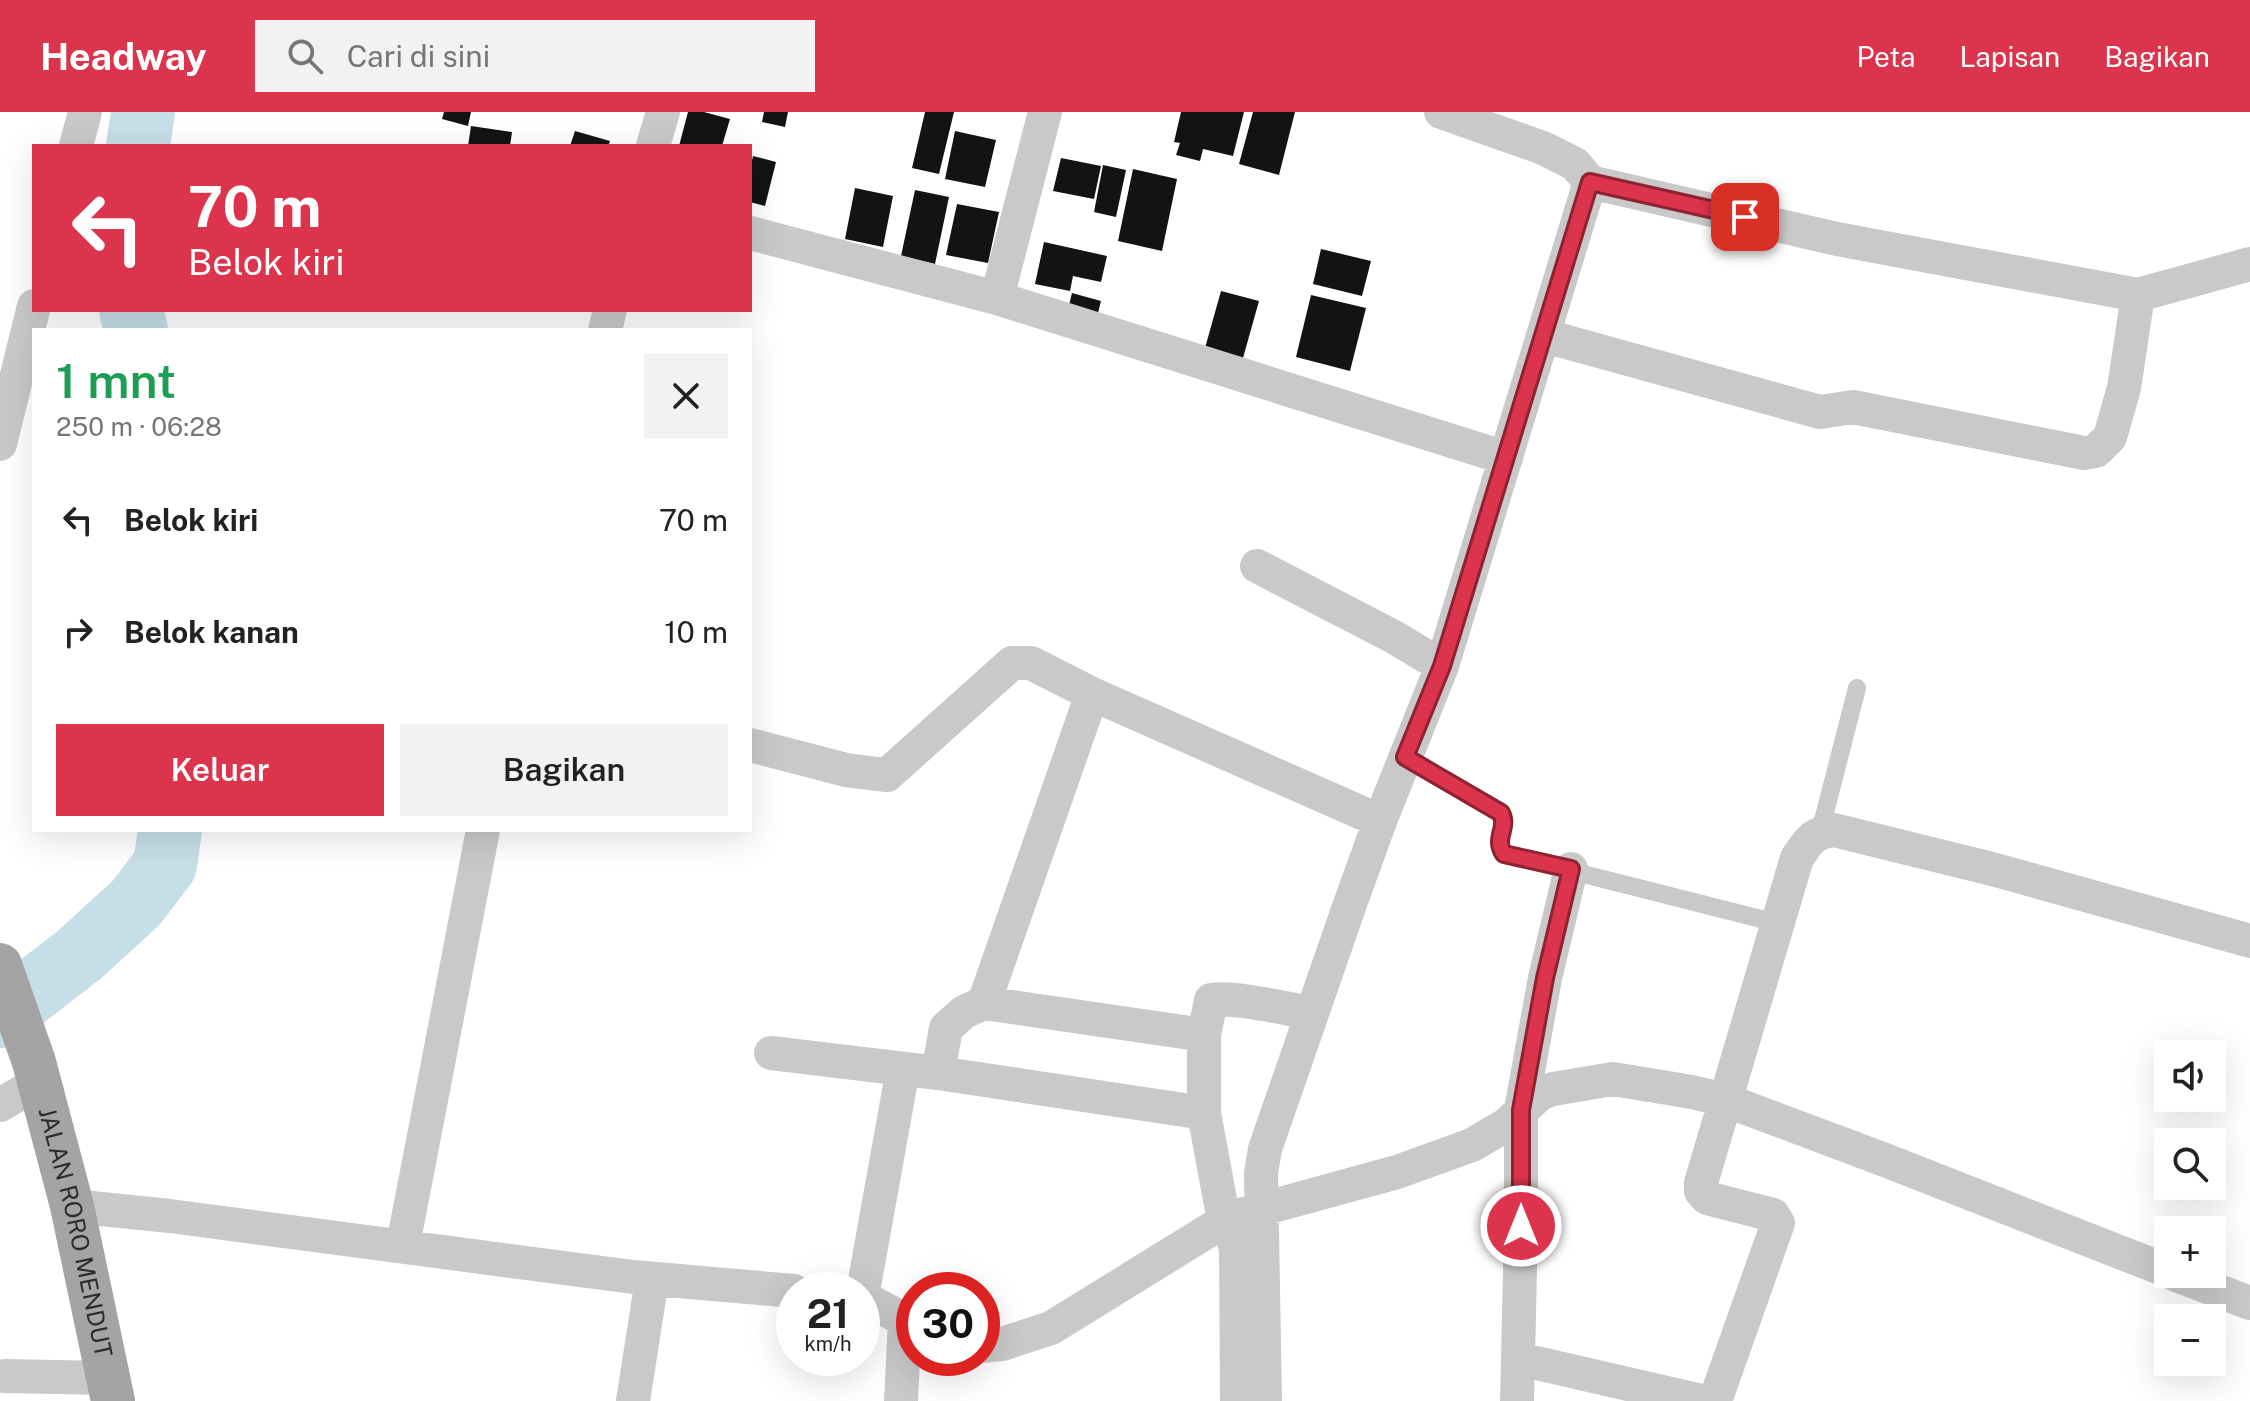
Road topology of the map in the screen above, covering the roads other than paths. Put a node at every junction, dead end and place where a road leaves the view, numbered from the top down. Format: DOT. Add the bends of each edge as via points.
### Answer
graph roads {
  1 [pos="85,112"];
  2 [pos="663,112"];
  3 [pos="1045,112"];
  4 [pos="1441,112"];
  5 [pos="77,144"];
  6 [pos="654,144"];
  7 [pos="1590,182"];
  8 [pos="752,234"];
  9 [pos="2250,264"];
  10 [pos="2138,295"];
  11 [pos="997,298"];
  12 [pos="33,312"];
  13 [pos="1545,336"];
  14 [pos="0,444"];
  15 [pos="1506,458"];
  16 [pos="1257,566"];
  17 [pos="1442,666"];
  18 [pos="1857,688"];
  19 [pos="1092,694"];
  20 [pos="752,746"];
  21 [pos="1405,757"];
  22 [pos="1380,821"];
  23 [pos="483,832"];
  24 [pos="1820,832"];
  25 [pos="1571,869"];
  26 [pos="1777,923"];
  27 [pos="2250,941"];
  28 [pos="0,965"];
  29 [pos="984,1003"];
  30 [pos="1311,1013"];
  31 [pos="1204,1035"];
  32 [pos="771,1053"];
  33 [pos="903,1069"];
  34 [pos="37,1072"];
  35 [pos="938,1073"];
  36 [pos="1725,1100"];
  37 [pos="0,1105"];
  38 [pos="1521,1110"];
  39 [pos="1204,1113"];
  40 [pos="72,1206"];
  41 [pos="1242,1214"];
  42 [pos="403,1245"];
  43 [pos="2154,1266"];
  44 [pos="652,1279"];
  45 [pos="2211,1288"];
  46 [pos="776,1289"];
  47 [pos="2250,1303"];
  48 [pos="896,1315"];
  49 [pos="1000,1344"];
  50 [pos="1519,1359"];
  51 [pos="4,1376"];
  52 [pos="904,1376"];
  53 [pos="111,1389"];
  54 [pos="633,1401"];
  55 [pos="901,1401"];
  56 [pos="1237,1401"];
  57 [pos="1265,1401"];
  58 [pos="1517,1401"];
  59 [pos="1702,1401"];
  60 [pos="1715,1401"];
  1 -- 5 [label="street"];
  2 -- 6 [label="street"];
  3 -- 11 [label="street"];
  4 -- 7 [label="street" via="1543,148 1575,164"];
  7 -- 10 [label="street" via="1837,239"];
  7 -- 13 [label="street"];
  8 -- 11 [label="street"];
  9 -- 10 [label="street"];
  10 -- 13 [label="street" via="2124,388 2110,437 2096,451 2084,453 1853,407 1820,412"];
  11 -- 15 [label="street"];
  12 -- 14 [label="street"];
  13 -- 15 [label="street"];
  15 -- 17 [label="street"];
  16 -- 17 [label="street"];
  17 -- 21 [label="street"];
  18 -- 24 [label="lane"];
  19 -- 20 [label="street" via="1031,663 1012,663 887,775"];
  19 -- 22 [label="street"];
  19 -- 29 [label="street"];
  21 -- 22 [label="street"];
  21 -- 25 [label="lane" via="1501,813 1499,842 1504,854"];
  22 -- 30 [label="street"];
  23 -- 42 [label="street"];
  24 -- 26 [label="street" via="1797,858"];
  24 -- 27 [label="street" via="1834,830 1992,869"];
  25 -- 26 [label="lane"];
  25 -- 38 [label="street"];
  26 -- 36 [label="street"];
  28 -- 34 [label="main road, JALAN RORO MENDUT"];
  29 -- 31 [label="street"];
  29 -- 35 [label="street" via="946,1028"];
  30 -- 31 [label="street" via="1211,1000"];
  30 -- 41 [label="street" via="1261,1173"];
  31 -- 39 [label="street"];
  32 -- 33 [label="street"];
  33 -- 35 [label="street"];
  33 -- 48 [label="street" via="862,1297"];
  34 -- 37 [label="street"];
  34 -- 40 [label="main road, JALAN RORO MENDUT"];
  35 -- 39 [label="street"];
  36 -- 38 [label="street" via="1613,1079 1553,1089"];
  36 -- 43 [label="street"];
  36 -- 60 [label="street" via="1701,1191 1707,1198 1773,1215 1778,1223"];
  38 -- 41 [label="street" via="1472,1145 1397,1172"];
  38 -- 50 [label="street"];
  39 -- 41 [label="street"];
  40 -- 42 [label="street"];
  40 -- 53 [label="main road, JALAN RORO MENDUT"];
  41 -- 49 [label="street" via="1051,1328"];
  41 -- 56 [label="street" via="1233,1237"];
  41 -- 57 [label="street"];
  42 -- 44 [label="street"];
  44 -- 46 [label="street"];
  44 -- 54 [label="street"];
  45 -- 47 [label="street"];
  50 -- 58 [label="street"];
  50 -- 59 [label="street"];
  51 -- 53 [label="street"];
  52 -- 55 [label="street"];
}
